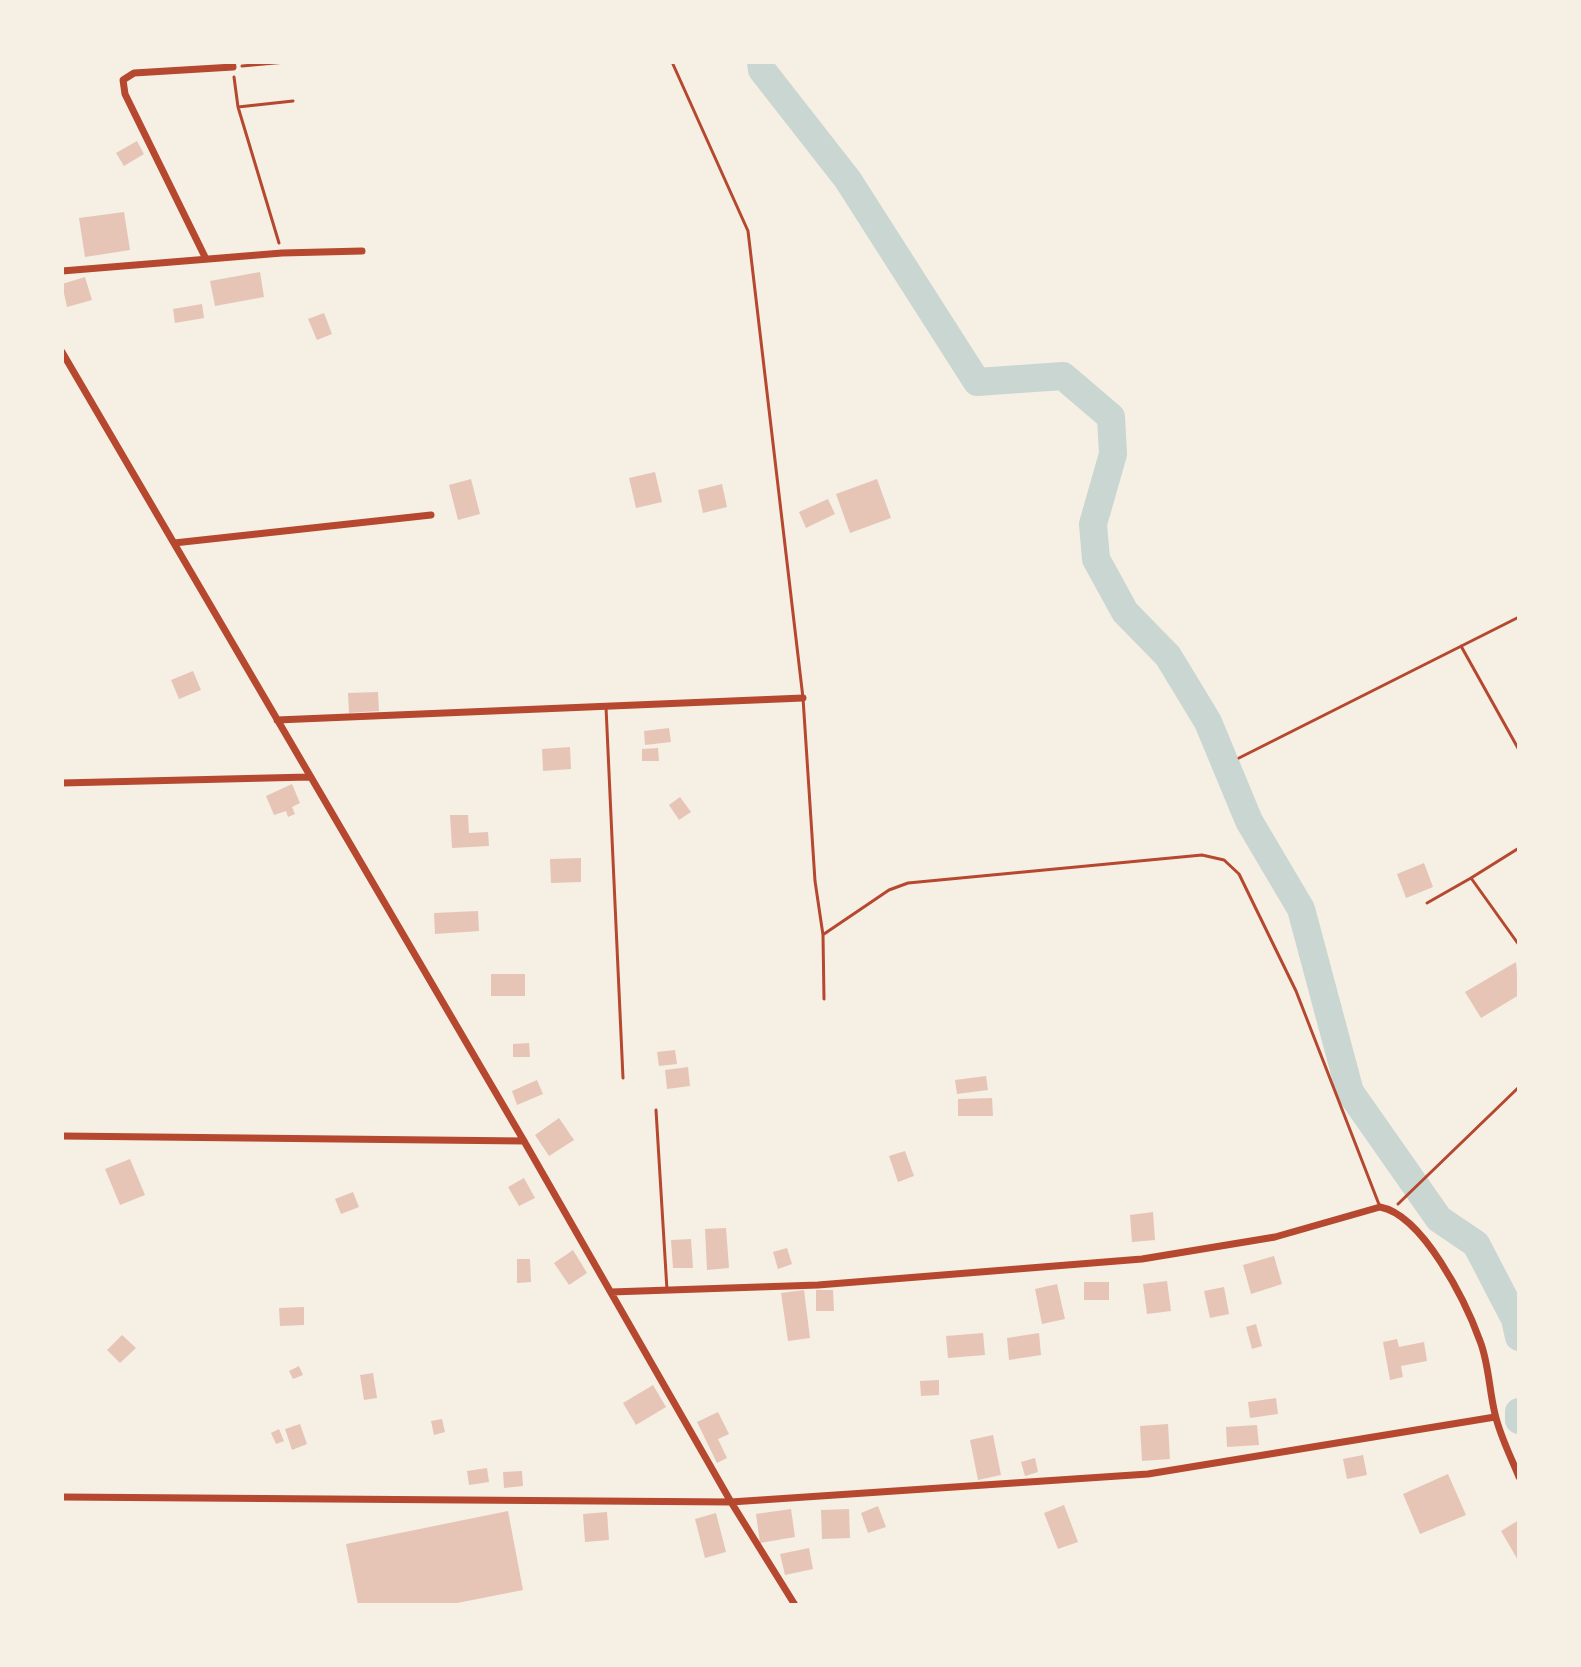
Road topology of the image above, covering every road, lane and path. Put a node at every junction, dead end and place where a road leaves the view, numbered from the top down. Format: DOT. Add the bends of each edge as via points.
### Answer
graph roads {
  1 [pos="286,62"];
  2 [pos="672,62"];
  3 [pos="232,64"];
  4 [pos="293,101"];
  5 [pos="238,107"];
  6 [pos="362,251"];
  7 [pos="282,253"];
  8 [pos="206,259"];
  9 [pos="62,271"];
  10 [pos="62,352"];
  11 [pos="431,515"];
  12 [pos="174,543"];
  13 [pos="1519,617"];
  14 [pos="1461,646"];
  15 [pos="803,698"];
  16 [pos="606,704"];
  17 [pos="277,720"];
  18 [pos="1519,750"];
  19 [pos="1239,758"];
  20 [pos="309,777"];
  21 [pos="62,783"];
  22 [pos="1519,848"];
  23 [pos="1514,851"];
  24 [pos="1519,859"];
  25 [pos="1471,878"];
  26 [pos="1427,903"];
  27 [pos="823,935"];
  28 [pos="1519,945"];
  29 [pos="824,999"];
  30 [pos="623,1078"];
  31 [pos="1519,1087"];
  32 [pos="656,1110"];
  33 [pos="62,1136"];
  34 [pos="524,1141"];
  35 [pos="1380,1207"];
  36 [pos="1392,1210"];
  37 [pos="667,1290"];
  38 [pos="611,1292"];
  39 [pos="1495,1417"];
  40 [pos="1519,1477"];
  41 [pos="62,1497"];
  42 [pos="731,1502"];
  43 [pos="795,1605"];
  1 -- 3 [label="path"];
  2 -- 15 [label="lane" via="748,231"];
  3 -- 5 [label="path"];
  3 -- 8 [label="street" via="134,73 123,80 125,94"];
  4 -- 5 [label="path"];
  5 -- 7 [label="path"];
  6 -- 7 [label="street"];
  7 -- 8 [label="street"];
  8 -- 9 [label="street"];
  10 -- 12 [label="street"];
  11 -- 12 [label="street"];
  12 -- 17 [label="street"];
  13 -- 14 [label="path"];
  14 -- 18 [label="path"];
  14 -- 19 [label="path"];
  15 -- 16 [label="street"];
  15 -- 27 [label="lane"];
  16 -- 17 [label="street"];
  16 -- 30 [label="lane"];
  17 -- 20 [label="street"];
  20 -- 21 [label="street"];
  20 -- 34 [label="street"];
  22 -- 23 [label="path"];
  23 -- 24 [label="path"];
  23 -- 25 [label="path"];
  25 -- 26 [label="path"];
  25 -- 28 [label="path"];
  27 -- 29 [label="lane"];
  27 -- 35 [label="lane" via="908,883 1202,855 1224,860 1239,874 1296,991"];
  31 -- 36 [label="path"];
  32 -- 37 [label="lane"];
  33 -- 34 [label="street"];
  34 -- 38 [label="street"];
  35 -- 36 [label="street"];
  35 -- 37 [label="street" via="1275,1237 1142,1259 818,1285"];
  36 -- 39 [label="street" via="1427,1244 1467,1312 1481,1344"];
  37 -- 38 [label="street"];
  38 -- 42 [label="street"];
  39 -- 40 [label="street"];
  39 -- 42 [label="street" via="1148,1474"];
  41 -- 42 [label="street"];
  42 -- 43 [label="street"];
}
